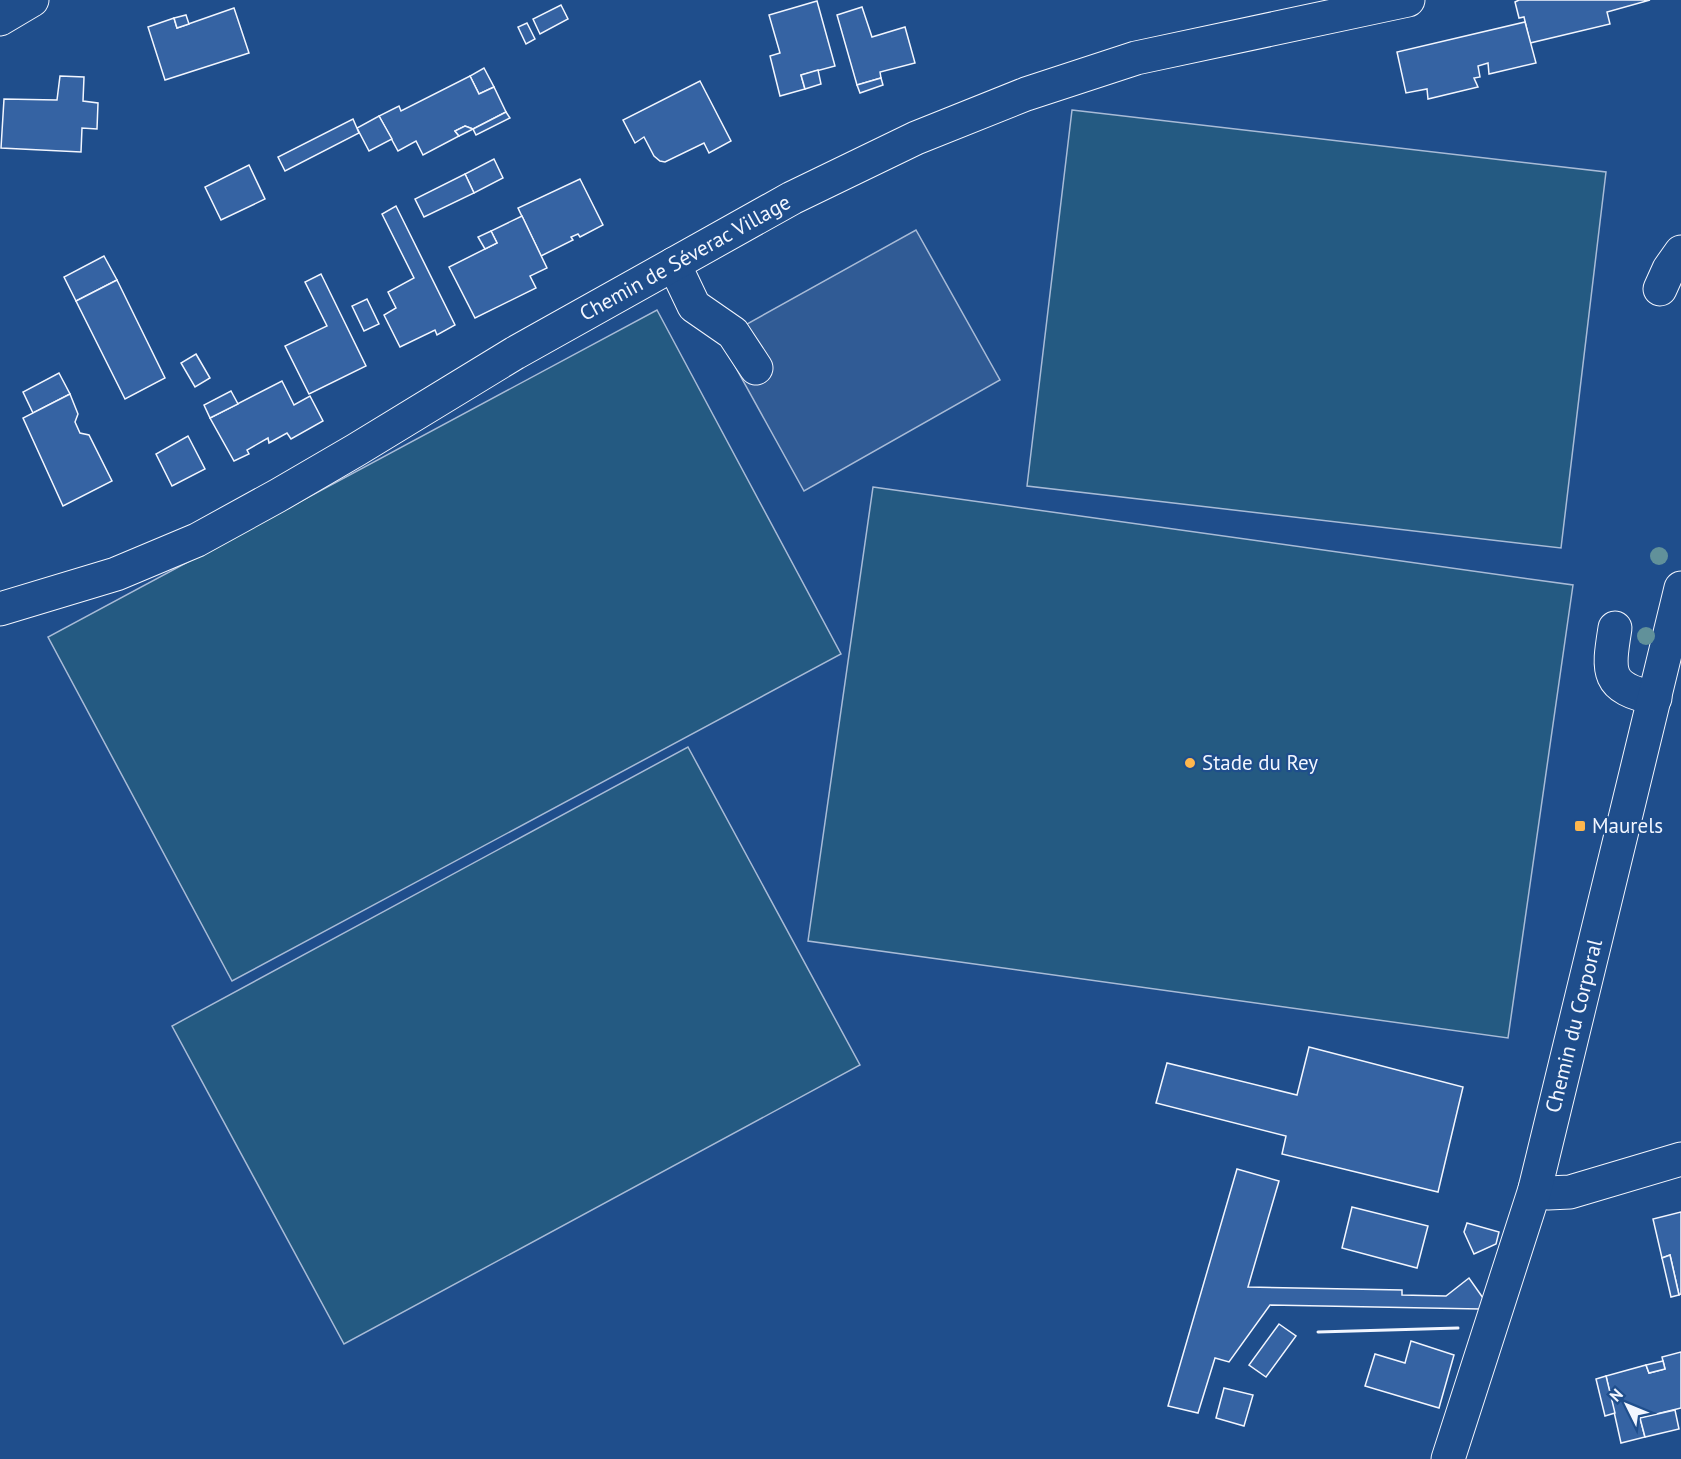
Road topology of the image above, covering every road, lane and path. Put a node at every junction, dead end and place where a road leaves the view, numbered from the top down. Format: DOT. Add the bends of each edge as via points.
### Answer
graph roads {
  1 [pos="32,0"];
  2 [pos="1408,0"];
  3 [pos="0,19"];
  4 [pos="1681,252"];
  5 [pos="674,264"];
  6 [pos="1660,289"];
  7 [pos="756,368"];
  8 [pos="1681,588"];
  9 [pos="0,609"];
  10 [pos="1615,627"];
  11 [pos="1654,698"];
  12 [pos="1681,1159"];
  13 [pos="1534,1189"];
  14 [pos="1448,1459"];
  1 -- 3 [label="street"];
  2 -- 5 [label="street, Chemin de Séverac Village" via="1136,58 1026,94 916,138 792,198"];
  4 -- 6 [label="street"];
  5 -- 7 [label="street" via="694,306 733,333"];
  5 -- 9 [label="street, Chemin de Séverac Village" via="197,540 116,574"];
  8 -- 11 [label="street, Chemin du Corporal"];
  10 -- 11 [label="street" via="1611,666 1615,681 1633,693"];
  11 -- 13 [label="street, Chemin du Corporal"];
  12 -- 13 [label="street" via="1570,1192"];
  13 -- 14 [label="street, Chemin du Corporal"];
}
